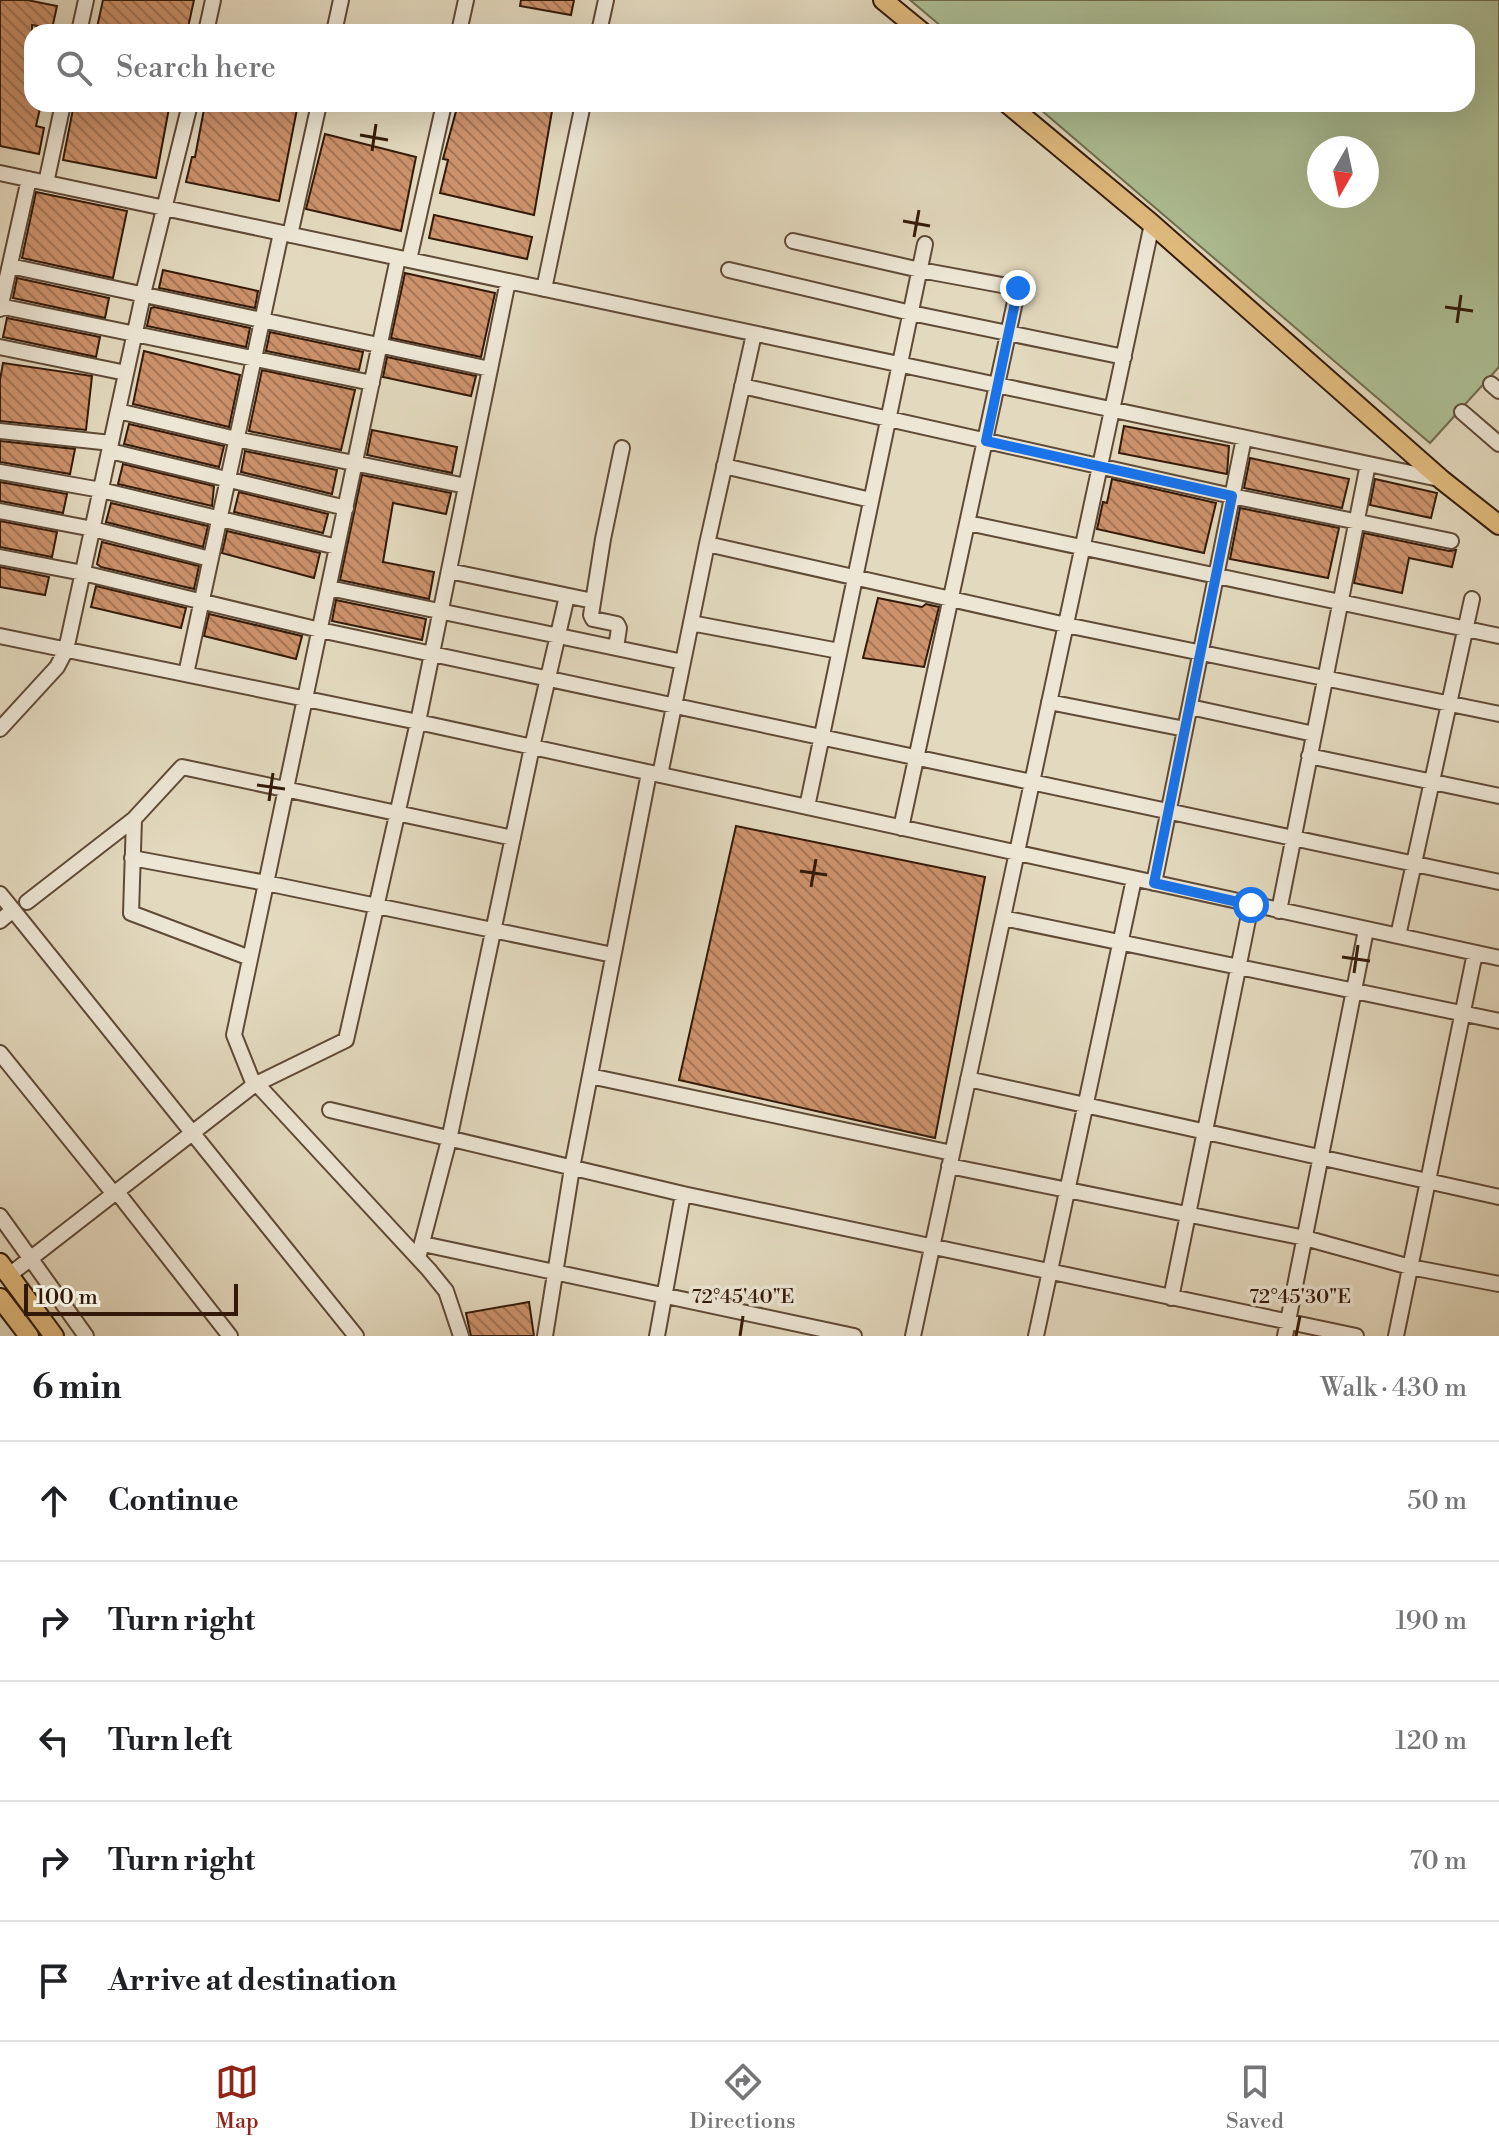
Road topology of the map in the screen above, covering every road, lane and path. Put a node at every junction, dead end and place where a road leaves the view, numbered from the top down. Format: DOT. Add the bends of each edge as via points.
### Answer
graph roads {
  1 [pos="86,0"];
  2 [pos="213,0"];
  3 [pos="341,0"];
  4 [pos="466,0"];
  5 [pos="606,0"];
  6 [pos="883,0"];
  7 [pos="81,24"];
  8 [pos="208,24"];
  9 [pos="336,24"];
  10 [pos="461,24"];
  11 [pos="601,24"];
  12 [pos="912,24"];
  13 [pos="61,112"];
  14 [pos="188,112"];
  15 [pos="317,112"];
  16 [pos="442,112"];
  17 [pos="581,112"];
  18 [pos="1018,112"];
  19 [pos="0,173"];
  20 [pos="29,179"];
  21 [pos="46,183"];
  22 [pos="166,208"];
  23 [pos="1152,224"];
  24 [pos="286,234"];
  25 [pos="793,241"];
  26 [pos="925,244"];
  27 [pos="404,259"];
  28 [pos="10,266"];
  29 [pos="729,270"];
  30 [pos="920,270"];
  31 [pos="508,281"];
  32 [pos="544,289"];
  33 [pos="143,294"];
  34 [pos="0,307"];
  35 [pos="911,313"];
  36 [pos="262,318"];
  37 [pos="135,334"];
  38 [pos="754,334"];
  39 [pos="1009,334"];
  40 [pos="380,344"];
  41 [pos="0,347"];
  42 [pos="1124,357"];
  43 [pos="253,359"];
  44 [pos="900,364"];
  45 [pos="490,369"];
  46 [pos="126,373"];
  47 [pos="372,383"];
  48 [pos="998,385"];
  49 [pos="742,386"];
  50 [pos="1112,410"];
  51 [pos="118,411"];
  52 [pos="1462,412"];
  53 [pos="888,419"];
  54 [pos="0,431"];
  55 [pos="1244,438"];
  56 [pos="236,439"];
  57 [pos="986,441"];
  58 [pos="1499,444"];
  59 [pos="110,447"];
  60 [pos="622,448"];
  61 [pos="355,464"];
  62 [pos="1368,464"];
  63 [pos="724,466"];
  64 [pos="1100,466"];
  65 [pos="0,472"];
  66 [pos="227,479"];
  67 [pos="1442,480"];
  68 [pos="466,486"];
  69 [pos="101,490"];
  70 [pos="1232,496"];
  71 [pos="871,500"];
  72 [pos="346,508"];
  73 [pos="0,511"];
  74 [pos="219,518"];
  75 [pos="1356,521"];
  76 [pos="968,523"];
  77 [pos="1499,525"];
  78 [pos="93,529"];
  79 [pos="1451,541"];
  80 [pos="707,544"];
  81 [pos="337,547"];
  82 [pos="1082,548"];
  83 [pos="0,557"];
  84 [pos="210,559"];
  85 [pos="449,571"];
  86 [pos="83,573"];
  87 [pos="1216,575"];
  88 [pos="855,578"];
  89 [pos="329,588"];
  90 [pos="567,596"];
  91 [pos="951,599"];
  92 [pos="1472,599"];
  93 [pos="200,600"];
  94 [pos="593,601"];
  95 [pos="1340,603"];
  96 [pos="441,611"];
  97 [pos="691,623"];
  98 [pos="1066,625"];
  99 [pos="1465,629"];
  100 [pos="320,630"];
  101 [pos="557,635"];
  102 [pos="0,636"];
  103 [pos="1499,636"];
  104 [pos="616,648"];
  105 [pos="66,650"];
  106 [pos="839,651"];
  107 [pos="432,653"];
  108 [pos="1201,653"];
  109 [pos="683,662"];
  110 [pos="186,674"];
  111 [pos="547,677"];
  112 [pos="1325,678"];
  113 [pos="306,698"];
  114 [pos="1049,702"];
  115 [pos="674,704"];
  116 [pos="1449,704"];
  117 [pos="1190,707"];
  118 [pos="1499,714"];
  119 [pos="418,722"];
  120 [pos="0,729"];
  121 [pos="1185,729"];
  122 [pos="1314,734"];
  123 [pos="821,737"];
  124 [pos="532,747"];
  125 [pos="1309,756"];
  126 [pos="917,758"];
  127 [pos="654,774"];
  128 [pos="1032,783"];
  129 [pos="1432,783"];
  130 [pos="286,789"];
  131 [pos="1499,796"];
  132 [pos="807,807"];
  133 [pos="1169,812"];
  134 [pos="398,814"];
  135 [pos="134,819"];
  136 [pos="901,828"];
  137 [pos="513,838"];
  138 [pos="1293,838"];
  139 [pos="1017,854"];
  140 [pos="132,858"];
  141 [pos="1414,864"];
  142 [pos="1134,879"];
  143 [pos="1499,882"];
  144 [pos="266,883"];
  145 [pos="1154,883"];
  146 [pos="0,894"];
  147 [pos="27,902"];
  148 [pos="1251,905"];
  149 [pos="377,907"];
  150 [pos="13,910"];
  151 [pos="1279,911"];
  152 [pos="1003,918"];
  153 [pos="0,921"];
  154 [pos="1366,930"];
  155 [pos="493,931"];
  156 [pos="1398,936"];
  157 [pos="1120,942"];
  158 [pos="1475,953"];
  159 [pos="613,955"];
  160 [pos="250,958"];
  161 [pos="1499,958"];
  162 [pos="1240,966"];
  163 [pos="1354,989"];
  164 [pos="1463,1013"];
  165 [pos="1499,1021"];
  166 [pos="0,1053"];
  167 [pos="590,1076"];
  168 [pos="968,1079"];
  169 [pos="255,1084"];
  170 [pos="1086,1105"];
  171 [pos="330,1110"];
  172 [pos="194,1131"];
  173 [pos="1205,1131"];
  174 [pos="449,1140"];
  175 [pos="1321,1157"];
  176 [pos="951,1160"];
  177 [pos="572,1168"];
  178 [pos="1428,1181"];
  179 [pos="1067,1191"];
  180 [pos="115,1193"];
  181 [pos="683,1194"];
  182 [pos="1499,1197"];
  183 [pos="1188,1214"];
  184 [pos="0,1216"];
  185 [pos="1305,1238"];
  186 [pos="932,1248"];
  187 [pos="421,1251"];
  188 [pos="32,1259"];
  189 [pos="1410,1267"];
  190 [pos="4,1269"];
  191 [pos="554,1273"];
  192 [pos="1050,1273"];
  193 [pos="1499,1284"];
  194 [pos="665,1296"];
  195 [pos="0,1298"];
  196 [pos="1171,1298"];
  197 [pos="1287,1329"];
  198 [pos="29,1336"];
  199 [pos="54,1336"];
  200 [pos="86,1336"];
  201 [pos="230,1336"];
  202 [pos="356,1336"];
  203 [pos="461,1336"];
  204 [pos="545,1336"];
  205 [pos="657,1336"];
  206 [pos="854,1336"];
  207 [pos="913,1336"];
  208 [pos="1036,1336"];
  209 [pos="1356,1336"];
  210 [pos="1396,1336"];
  1 -- 7 [label="street"];
  2 -- 8 [label="street"];
  3 -- 9 [label="street"];
  4 -- 10 [label="street"];
  5 -- 11 [label="street"];
  6 -- 12 [label="main road"];
  13 -- 21 [label="street"];
  14 -- 22 [label="street"];
  15 -- 24 [label="street"];
  16 -- 27 [label="street"];
  17 -- 32 [label="street"];
  18 -- 23 [label="main road"];
  19 -- 20 [label="street"];
  20 -- 21 [label="street"];
  20 -- 28 [label="street"];
  21 -- 22 [label="street"];
  22 -- 24 [label="street"];
  22 -- 33 [label="street"];
  23 -- 42 [label="street"];
  23 -- 67 [label="main road"];
  24 -- 27 [label="street"];
  24 -- 36 [label="street"];
  25 -- 30 [label="street"];
  26 -- 30 [label="street"];
  27 -- 31 [label="street"];
  27 -- 40 [label="street"];
  28 -- 33 [label="street"];
  28 -- 34 [label="street"];
  29 -- 35 [label="street"];
  30 -- 35 [label="street"];
  30 -- 39 [label="street" via="1018,288"];
  31 -- 32 [label="street"];
  31 -- 45 [label="street"];
  32 -- 38 [label="street"];
  33 -- 36 [label="street"];
  33 -- 37 [label="street"];
  34 -- 37 [label="street"];
  35 -- 39 [label="street"];
  35 -- 44 [label="street"];
  36 -- 40 [label="street"];
  36 -- 43 [label="street"];
  37 -- 43 [label="street"];
  37 -- 46 [label="street"];
  38 -- 44 [label="street"];
  38 -- 49 [label="street"];
  39 -- 42 [label="street"];
  39 -- 48 [label="street"];
  40 -- 45 [label="street"];
  40 -- 47 [label="street"];
  41 -- 46 [label="street"];
  42 -- 50 [label="street"];
  43 -- 47 [label="street"];
  43 -- 56 [label="street"];
  44 -- 48 [label="street"];
  44 -- 53 [label="street"];
  45 -- 68 [label="street"];
  46 -- 51 [label="street"];
  47 -- 61 [label="street"];
  48 -- 50 [label="street"];
  48 -- 57 [label="street"];
  49 -- 53 [label="street"];
  49 -- 63 [label="street"];
  50 -- 55 [label="street"];
  50 -- 64 [label="street"];
  51 -- 56 [label="street"];
  51 -- 59 [label="street"];
  52 -- 58 [label="street"];
  53 -- 57 [label="street"];
  53 -- 71 [label="street"];
  54 -- 59 [label="street"];
  55 -- 62 [label="street"];
  55 -- 70 [label="street"];
  56 -- 61 [label="street"];
  56 -- 66 [label="street"];
  57 -- 64 [label="street"];
  57 -- 76 [label="street"];
  59 -- 66 [label="street"];
  59 -- 69 [label="street"];
  60 -- 94 [label="street"];
  61 -- 68 [label="street"];
  61 -- 72 [label="street"];
  62 -- 67 [label="street"];
  62 -- 75 [label="street"];
  63 -- 71 [label="street"];
  63 -- 80 [label="street"];
  64 -- 70 [label="street"];
  64 -- 82 [label="street"];
  65 -- 69 [label="street"];
  66 -- 72 [label="street"];
  66 -- 74 [label="street"];
  67 -- 77 [label="main road"];
  68 -- 85 [label="street"];
  69 -- 74 [label="street"];
  69 -- 78 [label="street"];
  70 -- 75 [label="street"];
  70 -- 87 [label="street"];
  71 -- 88 [label="street"];
  72 -- 81 [label="street"];
  73 -- 78 [label="street"];
  74 -- 81 [label="street"];
  74 -- 84 [label="street"];
  75 -- 79 [label="street"];
  75 -- 95 [label="street"];
  76 -- 82 [label="street"];
  76 -- 91 [label="street"];
  78 -- 84 [label="street"];
  78 -- 86 [label="street"];
  80 -- 88 [label="street"];
  80 -- 97 [label="street"];
  81 -- 89 [label="street"];
  82 -- 87 [label="street"];
  82 -- 98 [label="street"];
  83 -- 86 [label="street"];
  84 -- 93 [label="street"];
  85 -- 90 [label="street"];
  85 -- 96 [label="street"];
  86 -- 93 [label="street"];
  86 -- 105 [label="street"];
  87 -- 95 [label="street"];
  87 -- 108 [label="street"];
  88 -- 91 [label="street"];
  88 -- 106 [label="street"];
  89 -- 96 [label="street"];
  89 -- 100 [label="street"];
  90 -- 94 [label="street"];
  90 -- 101 [label="street"];
  91 -- 98 [label="street"];
  91 -- 126 [label="street"];
  92 -- 99 [label="street"];
  93 -- 100 [label="street"];
  93 -- 110 [label="street"];
  94 -- 104 [label="street" via="593,619 619,628"];
  95 -- 99 [label="street"];
  95 -- 112 [label="street"];
  96 -- 101 [label="street"];
  96 -- 107 [label="street"];
  97 -- 106 [label="street"];
  97 -- 109 [label="street"];
  98 -- 108 [label="street"];
  98 -- 114 [label="street"];
  99 -- 103 [label="street"];
  99 -- 116 [label="street"];
  100 -- 107 [label="street"];
  100 -- 113 [label="street"];
  101 -- 104 [label="street"];
  101 -- 111 [label="street"];
  102 -- 105 [label="street"];
  104 -- 109 [label="street"];
  105 -- 110 [label="street"];
  105 -- 120 [label="street"];
  106 -- 123 [label="street"];
  107 -- 111 [label="street"];
  107 -- 119 [label="street"];
  108 -- 112 [label="street"];
  108 -- 117 [label="street"];
  109 -- 115 [label="street"];
  110 -- 113 [label="street"];
  111 -- 115 [label="street"];
  111 -- 124 [label="street"];
  112 -- 116 [label="street"];
  112 -- 122 [label="street"];
  113 -- 119 [label="street"];
  113 -- 130 [label="street"];
  114 -- 121 [label="street"];
  114 -- 128 [label="street"];
  115 -- 123 [label="street"];
  115 -- 127 [label="street"];
  116 -- 118 [label="street"];
  116 -- 129 [label="street"];
  117 -- 121 [label="street"];
  117 -- 122 [label="street"];
  119 -- 124 [label="street"];
  119 -- 134 [label="street"];
  121 -- 133 [label="street"];
  122 -- 125 [label="street"];
  123 -- 126 [label="street"];
  123 -- 132 [label="street"];
  124 -- 127 [label="street"];
  124 -- 137 [label="street"];
  125 -- 129 [label="street"];
  125 -- 138 [label="street"];
  126 -- 128 [label="street"];
  126 -- 136 [label="street"];
  127 -- 132 [label="street"];
  127 -- 159 [label="street"];
  128 -- 133 [label="street"];
  128 -- 139 [label="street"];
  129 -- 131 [label="street"];
  129 -- 141 [label="street"];
  130 -- 134 [label="street"];
  130 -- 135 [label="street" via="182,767"];
  130 -- 144 [label="street"];
  132 -- 136 [label="street"];
  133 -- 138 [label="street"];
  133 -- 145 [label="street"];
  134 -- 137 [label="street"];
  134 -- 149 [label="street"];
  135 -- 140 [label="street"];
  135 -- 147 [label="street"];
  136 -- 139 [label="street"];
  137 -- 155 [label="street"];
  138 -- 141 [label="street"];
  138 -- 151 [label="street"];
  139 -- 142 [label="street"];
  139 -- 152 [label="street"];
  140 -- 144 [label="street"];
  140 -- 160 [label="street" via="135,917"];
  141 -- 143 [label="street"];
  141 -- 156 [label="street"];
  142 -- 145 [label="street"];
  142 -- 157 [label="street"];
  144 -- 149 [label="street"];
  144 -- 160 [label="street"];
  145 -- 148 [label="street"];
  146 -- 150 [label="street"];
  148 -- 151 [label="street"];
  148 -- 162 [label="street"];
  149 -- 155 [label="street"];
  149 -- 169 [label="street" via="346,1040"];
  150 -- 153 [label="street"];
  150 -- 172 [label="street"];
  151 -- 154 [label="street"];
  152 -- 157 [label="street"];
  152 -- 168 [label="street"];
  154 -- 156 [label="street"];
  154 -- 163 [label="street"];
  155 -- 159 [label="street"];
  155 -- 174 [label="street"];
  156 -- 158 [label="street"];
  157 -- 162 [label="street"];
  157 -- 170 [label="street"];
  158 -- 161 [label="street"];
  158 -- 164 [label="street"];
  159 -- 167 [label="street"];
  160 -- 169 [label="street" via="234,1035"];
  162 -- 163 [label="street"];
  162 -- 173 [label="street"];
  163 -- 164 [label="street"];
  163 -- 175 [label="street"];
  164 -- 165 [label="street"];
  164 -- 178 [label="street"];
  166 -- 180 [label="street"];
  167 -- 176 [label="street"];
  167 -- 177 [label="street"];
  168 -- 170 [label="street"];
  168 -- 176 [label="street"];
  169 -- 172 [label="street"];
  169 -- 187 [label="street"];
  170 -- 173 [label="street"];
  170 -- 179 [label="street"];
  171 -- 174 [label="street"];
  172 -- 180 [label="street"];
  172 -- 202 [label="street"];
  173 -- 175 [label="street"];
  173 -- 183 [label="street"];
  174 -- 177 [label="street"];
  174 -- 187 [label="street"];
  175 -- 178 [label="street"];
  175 -- 185 [label="street"];
  176 -- 179 [label="street"];
  176 -- 186 [label="street"];
  177 -- 181 [label="street"];
  177 -- 191 [label="street"];
  178 -- 182 [label="street"];
  178 -- 189 [label="street"];
  179 -- 183 [label="street"];
  179 -- 192 [label="street"];
  180 -- 188 [label="street"];
  180 -- 201 [label="street"];
  181 -- 186 [label="street"];
  181 -- 194 [label="street"];
  183 -- 185 [label="street"];
  183 -- 196 [label="street"];
  184 -- 188 [label="street"];
  185 -- 189 [label="street"];
  185 -- 197 [label="street"];
  186 -- 192 [label="street"];
  186 -- 207 [label="street"];
  187 -- 191 [label="street"];
  187 -- 203 [label="street" via="446,1291"];
  188 -- 190 [label="street"];
  188 -- 200 [label="street"];
  189 -- 193 [label="street"];
  189 -- 210 [label="street"];
  190 -- 199 [label="main road"];
  191 -- 194 [label="street"];
  191 -- 204 [label="street"];
  192 -- 196 [label="street"];
  192 -- 208 [label="street"];
  194 -- 205 [label="street"];
  194 -- 206 [label="street"];
  195 -- 198 [label="main road"];
  196 -- 197 [label="street"];
  197 -- 209 [label="street"];
}
